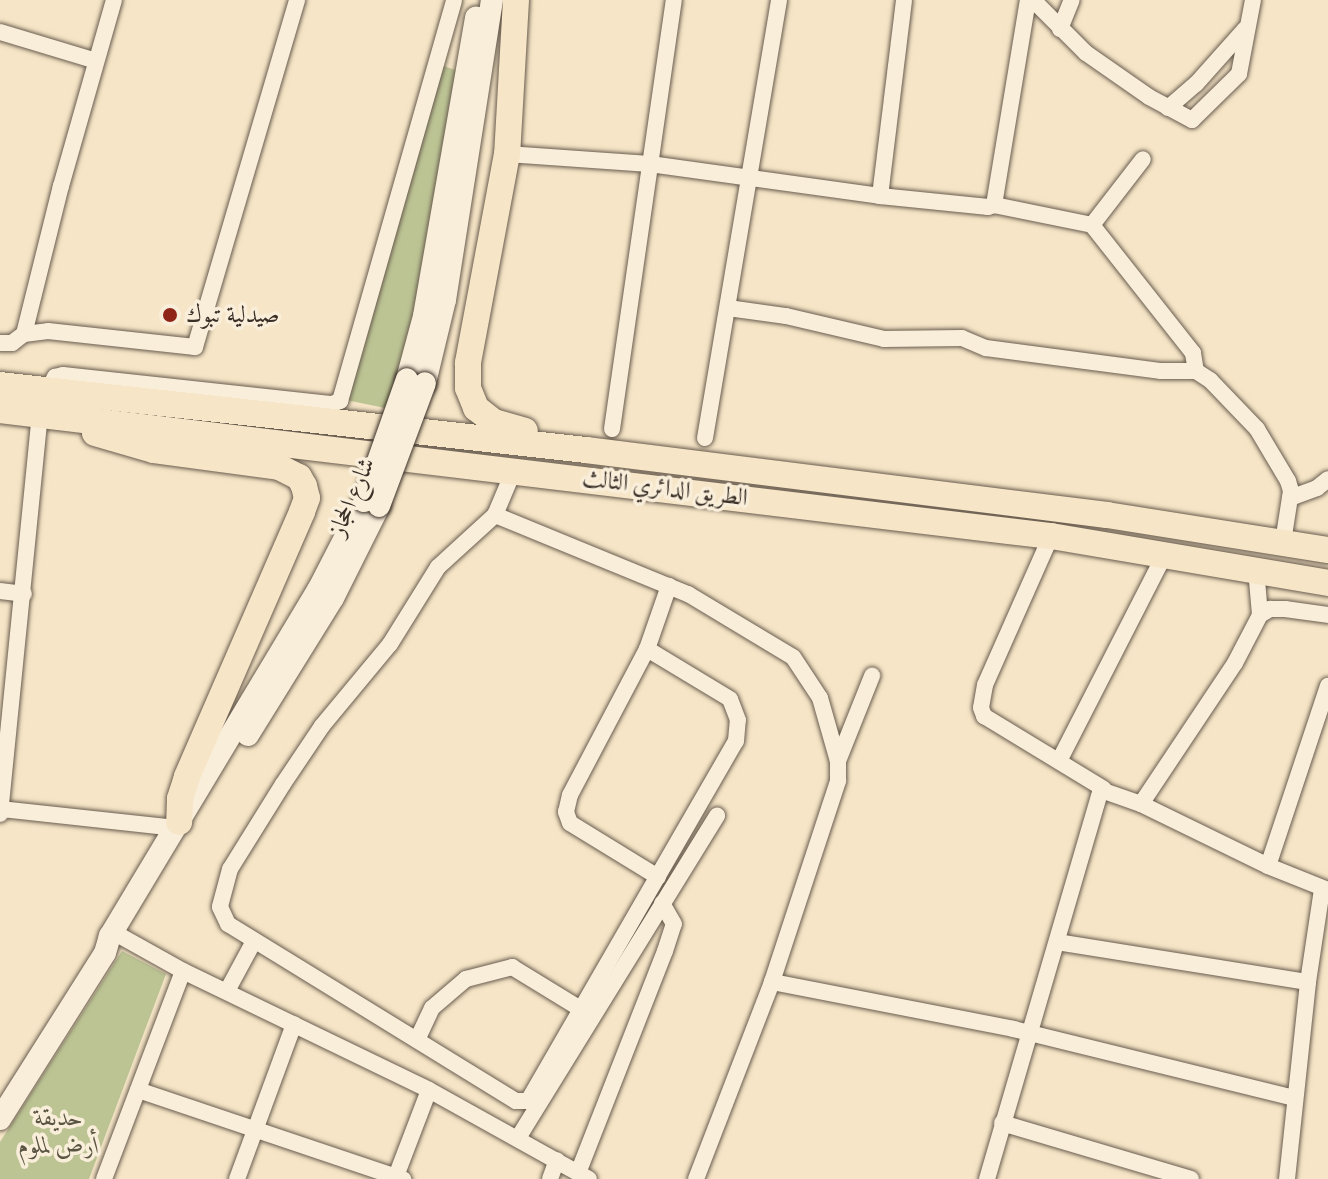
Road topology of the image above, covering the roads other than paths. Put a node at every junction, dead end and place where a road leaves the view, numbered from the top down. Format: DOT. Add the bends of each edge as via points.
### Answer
graph roads {
  1 [pos="114,0"];
  2 [pos="297,0"];
  3 [pos="452,0"];
  4 [pos="516,0"];
  5 [pos="674,0"];
  6 [pos="779,0"];
  7 [pos="904,0"];
  8 [pos="1030,0"];
  9 [pos="1072,0"];
  10 [pos="1253,0"];
  11 [pos="483,3"];
  12 [pos="1060,29"];
  13 [pos="1245,29"];
  14 [pos="0,32"];
  15 [pos="96,61"];
  16 [pos="1168,108"];
  17 [pos="507,154"];
  18 [pos="1143,159"];
  19 [pos="650,164"];
  20 [pos="750,177"];
  21 [pos="880,196"];
  22 [pos="994,205"];
  23 [pos="1092,225"];
  24 [pos="728,308"];
  25 [pos="24,334"];
  26 [pos="0,343"];
  27 [pos="1193,353"];
  28 [pos="1196,371"];
  29 [pos="1169,372"];
  30 [pos="0,385"];
  31 [pos="48,407"];
  32 [pos="0,410"];
  33 [pos="612,429"];
  34 [pos="705,438"];
  35 [pos="586,450"];
  36 [pos="514,470"];
  37 [pos="1328,479"];
  38 [pos="1290,498"];
  39 [pos="371,504"];
  40 [pos="495,515"];
  41 [pos="1051,536"];
  42 [pos="1283,542"];
  43 [pos="1328,550"];
  44 [pos="1165,554"];
  45 [pos="1256,569"];
  46 [pos="1328,583"];
  47 [pos="669,586"];
  48 [pos="0,591"];
  49 [pos="24,594"];
  50 [pos="1260,615"];
  51 [pos="1328,615"];
  52 [pos="647,649"];
  53 [pos="872,676"];
  54 [pos="1328,686"];
  55 [pos="838,761"];
  56 [pos="1059,761"];
  57 [pos="1104,789"];
  58 [pos="1141,804"];
  59 [pos="0,812"];
  60 [pos="717,816"];
  61 [pos="177,825"];
  62 [pos="1268,866"];
  63 [pos="658,877"];
  64 [pos="1325,890"];
  65 [pos="662,903"];
  66 [pos="254,941"];
  67 [pos="1057,942"];
  68 [pos="113,945"];
  69 [pos="183,971"];
  70 [pos="772,982"];
  71 [pos="1308,982"];
  72 [pos="227,991"];
  73 [pos="579,1008"];
  74 [pos="294,1024"];
  75 [pos="1030,1034"];
  76 [pos="417,1040"];
  77 [pos="138,1090"];
  78 [pos="429,1090"];
  79 [pos="1294,1098"];
  80 [pos="0,1119"];
  81 [pos="1002,1123"];
  82 [pos="255,1130"];
  83 [pos="518,1138"];
  84 [pos="557,1160"];
  85 [pos="584,1176"];
  86 [pos="398,1178"];
  87 [pos="105,1179"];
  88 [pos="237,1179"];
  89 [pos="550,1179"];
  90 [pos="696,1179"];
  91 [pos="987,1179"];
  92 [pos="1191,1179"];
  93 [pos="1287,1179"];
  1 -- 15 [label="street"];
  2 -- 25 [label="street" via="195,347 62,332"];
  3 -- 11 [label="street"];
  3 -- 31 [label="street" via="340,401 63,375 55,377"];
  4 -- 17 [label="highway"];
  5 -- 19 [label="street"];
  6 -- 20 [label="street"];
  7 -- 21 [label="street"];
  8 -- 12 [label="street"];
  8 -- 22 [label="street"];
  9 -- 12 [label="street"];
  10 -- 13 [label="street"];
  11 -- 39 [label="main road, شارع الحجاز, bridge" via="445,300"];
  12 -- 16 [label="street" via="1096,61"];
  13 -- 16 [label="street"];
  13 -- 16 [label="street" via="1239,74 1192,120"];
  14 -- 15 [label="street"];
  15 -- 25 [label="street"];
  17 -- 19 [label="street"];
  17 -- 35 [label="highway" via="468,363 468,388 476,408 494,422"];
  18 -- 23 [label="street"];
  19 -- 20 [label="street"];
  19 -- 33 [label="street"];
  20 -- 21 [label="street"];
  20 -- 24 [label="street"];
  21 -- 22 [label="street"];
  22 -- 23 [label="street"];
  23 -- 27 [label="street"];
  24 -- 29 [label="street" via="884,339 962,338 986,348"];
  24 -- 34 [label="street"];
  25 -- 26 [label="street" via="12,343"];
  27 -- 28 [label="street"];
  27 -- 29 [label="street"];
  28 -- 29 [label="street"];
  28 -- 38 [label="street" via="1257,429 1288,481"];
  30 -- 31 [label="highway, الطريق الدائري الثالث"];
  31 -- 32 [label="highway, الطريق الدائري الثالث"];
  31 -- 35 [label="highway, الطريق الدائري الثالث"];
  31 -- 36 [label="highway, الطريق الدائري الثالث"];
  31 -- 49 [label="street"];
  31 -- 61 [label="highway" via="89,432 154,450 290,470 304,486 302,512 187,777"];
  35 -- 42 [label="highway, الطريق الدائري الثالث"];
  36 -- 40 [label="street"];
  36 -- 41 [label="highway, الطريق الدائري الثالث"];
  37 -- 38 [label="street"];
  38 -- 42 [label="street"];
  39 -- 61 [label="main road, شارع الحجاز"];
  39 -- 68 [label="main road, شارع الحجاز" via="333,598"];
  40 -- 47 [label="street"];
  40 -- 66 [label="street" via="438,567 390,644 314,737 230,869 220,907 228,924"];
  41 -- 44 [label="highway, الطريق الدائري الثالث"];
  41 -- 56 [label="street" via="985,685 981,708 984,716"];
  42 -- 43 [label="highway, الطريق الدائري الثالث"];
  44 -- 45 [label="highway, الطريق الدائري الثالث"];
  44 -- 56 [label="street"];
  45 -- 46 [label="highway, الطريق الدائري الثالث"];
  45 -- 50 [label="street"];
  47 -- 52 [label="street"];
  47 -- 55 [label="street" via="793,657 820,698"];
  48 -- 49 [label="street"];
  49 -- 59 [label="street"];
  50 -- 51 [label="street" via="1270,609"];
  50 -- 58 [label="street" via="1235,663"];
  52 -- 63 [label="street" via="730,699 738,720 736,741"];
  52 -- 63 [label="street" via="566,812 570,823"];
  53 -- 55 [label="street"];
  54 -- 62 [label="street"];
  55 -- 70 [label="street" via="838,781"];
  56 -- 57 [label="street"];
  57 -- 58 [label="street"];
  57 -- 67 [label="street"];
  58 -- 62 [label="street"];
  59 -- 61 [label="street"];
  60 -- 65 [label="street"];
  61 -- 68 [label="main road, شارع الحجاز" via="110,936"];
  62 -- 64 [label="street"];
  63 -- 73 [label="street"];
  64 -- 71 [label="street"];
  65 -- 83 [label="street"];
  65 -- 85 [label="street" via="674,924"];
  66 -- 72 [label="street"];
  66 -- 76 [label="street"];
  67 -- 71 [label="street"];
  67 -- 75 [label="street"];
  68 -- 69 [label="street"];
  68 -- 80 [label="main road, شارع الحجاز"];
  69 -- 72 [label="street"];
  69 -- 77 [label="street"];
  70 -- 75 [label="street"];
  70 -- 90 [label="street"];
  71 -- 79 [label="street"];
  72 -- 74 [label="street"];
  73 -- 76 [label="street" via="512,967 466,979 432,1008"];
  73 -- 76 [label="street" via="523,1103"];
  74 -- 78 [label="street"];
  74 -- 82 [label="street"];
  75 -- 79 [label="street"];
  75 -- 81 [label="street"];
  77 -- 82 [label="street"];
  77 -- 87 [label="street"];
  78 -- 83 [label="street"];
  78 -- 86 [label="street"];
  79 -- 93 [label="street"];
  81 -- 91 [label="street"];
  81 -- 92 [label="street"];
  82 -- 86 [label="street"];
  82 -- 88 [label="street"];
  83 -- 84 [label="street"];
  84 -- 85 [label="street"];
  84 -- 89 [label="street"];
}
